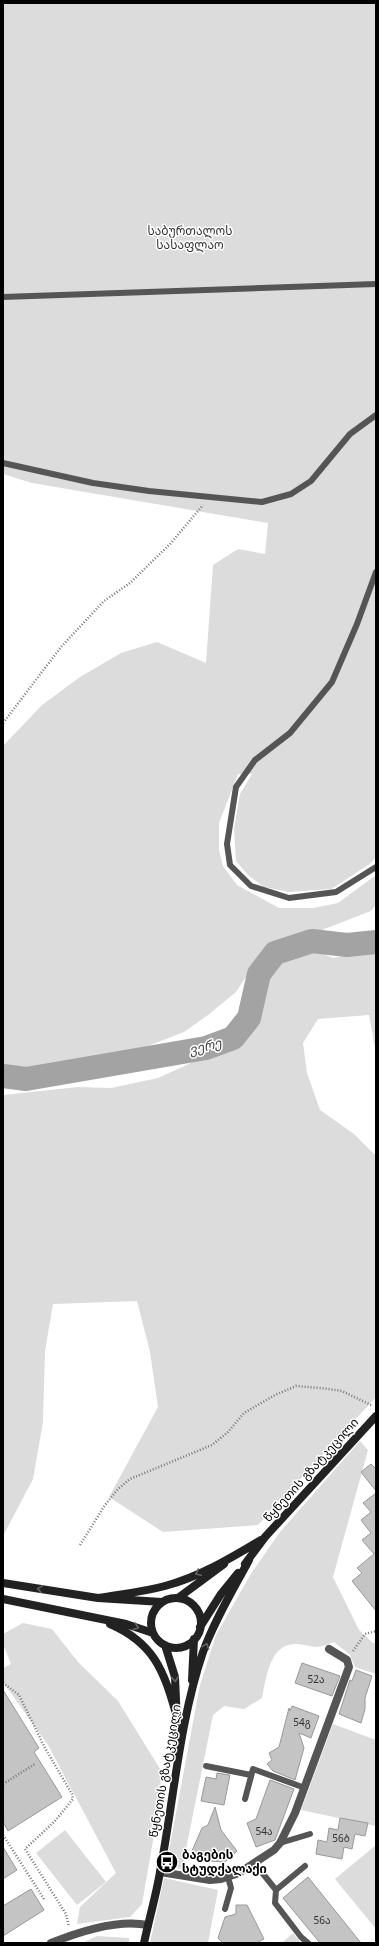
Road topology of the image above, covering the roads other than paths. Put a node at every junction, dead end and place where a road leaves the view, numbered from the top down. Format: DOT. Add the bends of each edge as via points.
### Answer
graph roads {
  1 [pos="376,284"];
  2 [pos="3,297"];
  3 [pos="376,415"];
  4 [pos="3,463"];
  5 [pos="376,572"];
  6 [pos="376,867"];
  7 [pos="375,1420"];
  8 [pos="265,1537"];
  9 [pos="233,1557"];
  10 [pos="249,1560"];
  11 [pos="3,1583"];
  12 [pos="98,1598"];
  13 [pos="178,1598"];
  14 [pos="6,1600"];
  15 [pos="162,1602"];
  16 [pos="91,1616"];
  17 [pos="200,1627"];
  18 [pos="153,1633"];
  19 [pos="194,1639"];
  20 [pos="165,1645"];
  21 [pos="329,1649"];
  22 [pos="191,1696"];
  23 [pos="176,1714"];
  24 [pos="178,1756"];
  25 [pos="206,1766"];
  26 [pos="251,1776"];
  27 [pos="305,1788"];
  28 [pos="245,1799"];
  29 [pos="310,1834"];
  30 [pos="280,1842"];
  31 [pos="255,1864"];
  32 [pos="305,1866"];
  33 [pos="160,1872"];
  34 [pos="228,1877"];
  35 [pos="276,1890"];
  36 [pos="225,1909"];
  37 [pos="148,1924"];
  38 [pos="51,1943"];
  39 [pos="144,1943"];
  40 [pos="308,1943"];
  1 -- 2 [label="lane"];
  3 -- 4 [label="lane" via="350,434 311,481 291,494 262,502 93,483"];
  5 -- 6 [label="lane" via="332,682 290,733 254,760 236,787 227,844 230,865 251,886 289,898 336,892"];
  7 -- 8 [label="main road, წყნეთის გზატკეცილი"];
  8 -- 9 [label="main road"];
  8 -- 10 [label="main road, წყნეთის გზატკეცილი"];
  9 -- 12 [label="main road, one-way" via="165,1586"];
  9 -- 13 [label="main road"];
  10 -- 17 [label="main road" via="227,1585"];
  22 -- 10 [label="main road, one-way" via="209,1637"];
  12 -- 11 [label="main road, one-way"];
  12 -- 15 [label="main road"];
  13 -- 15 [label="main road"];
  13 -- 17 [label="main road" via="195,1608"];
  14 -- 16 [label="main road"];
  15 -- 18 [label="main road" via="150,1622"];
  16 -- 18 [label="main road, one-way"];
  16 -- 23 [label="main road" via="124,1630 150,1652 166,1679"];
  17 -- 19 [label="main road"];
  18 -- 20 [label="main road"];
  19 -- 20 [label="main road" via="177,1648"];
  19 -- 22 [label="main road"];
  20 -- 23 [label="main road, one-way" via="175,1677"];
  21 -- 27 [label="street" via="347,1660 349,1667"];
  22 -- 24 [label="main road, წყნეთის გზატკეცილი"];
  23 -- 24 [label="main road"];
  24 -- 33 [label="main road, წყნეთის გზატკეცილი"];
  25 -- 26 [label="lane"];
  26 -- 27 [label="lane" via="253,1769"];
  26 -- 28 [label="lane"];
  27 -- 30 [label="street"];
  29 -- 30 [label="lane"];
  30 -- 31 [label="street" via="274,1850"];
  31 -- 34 [label="street"];
  31 -- 35 [label="lane"];
  32 -- 35 [label="lane"];
  33 -- 34 [label="street" via="210,1880"];
  33 -- 37 [label="main road, წყნეთის გზატკეცილი"];
  34 -- 36 [label="lane" via="231,1888"];
  35 -- 40 [label="lane" via="275,1903 301,1938"];
  37 -- 38 [label="street" via="105,1927"];
  37 -- 39 [label="main road, წყნეთის გზატკეცილი"];
}
